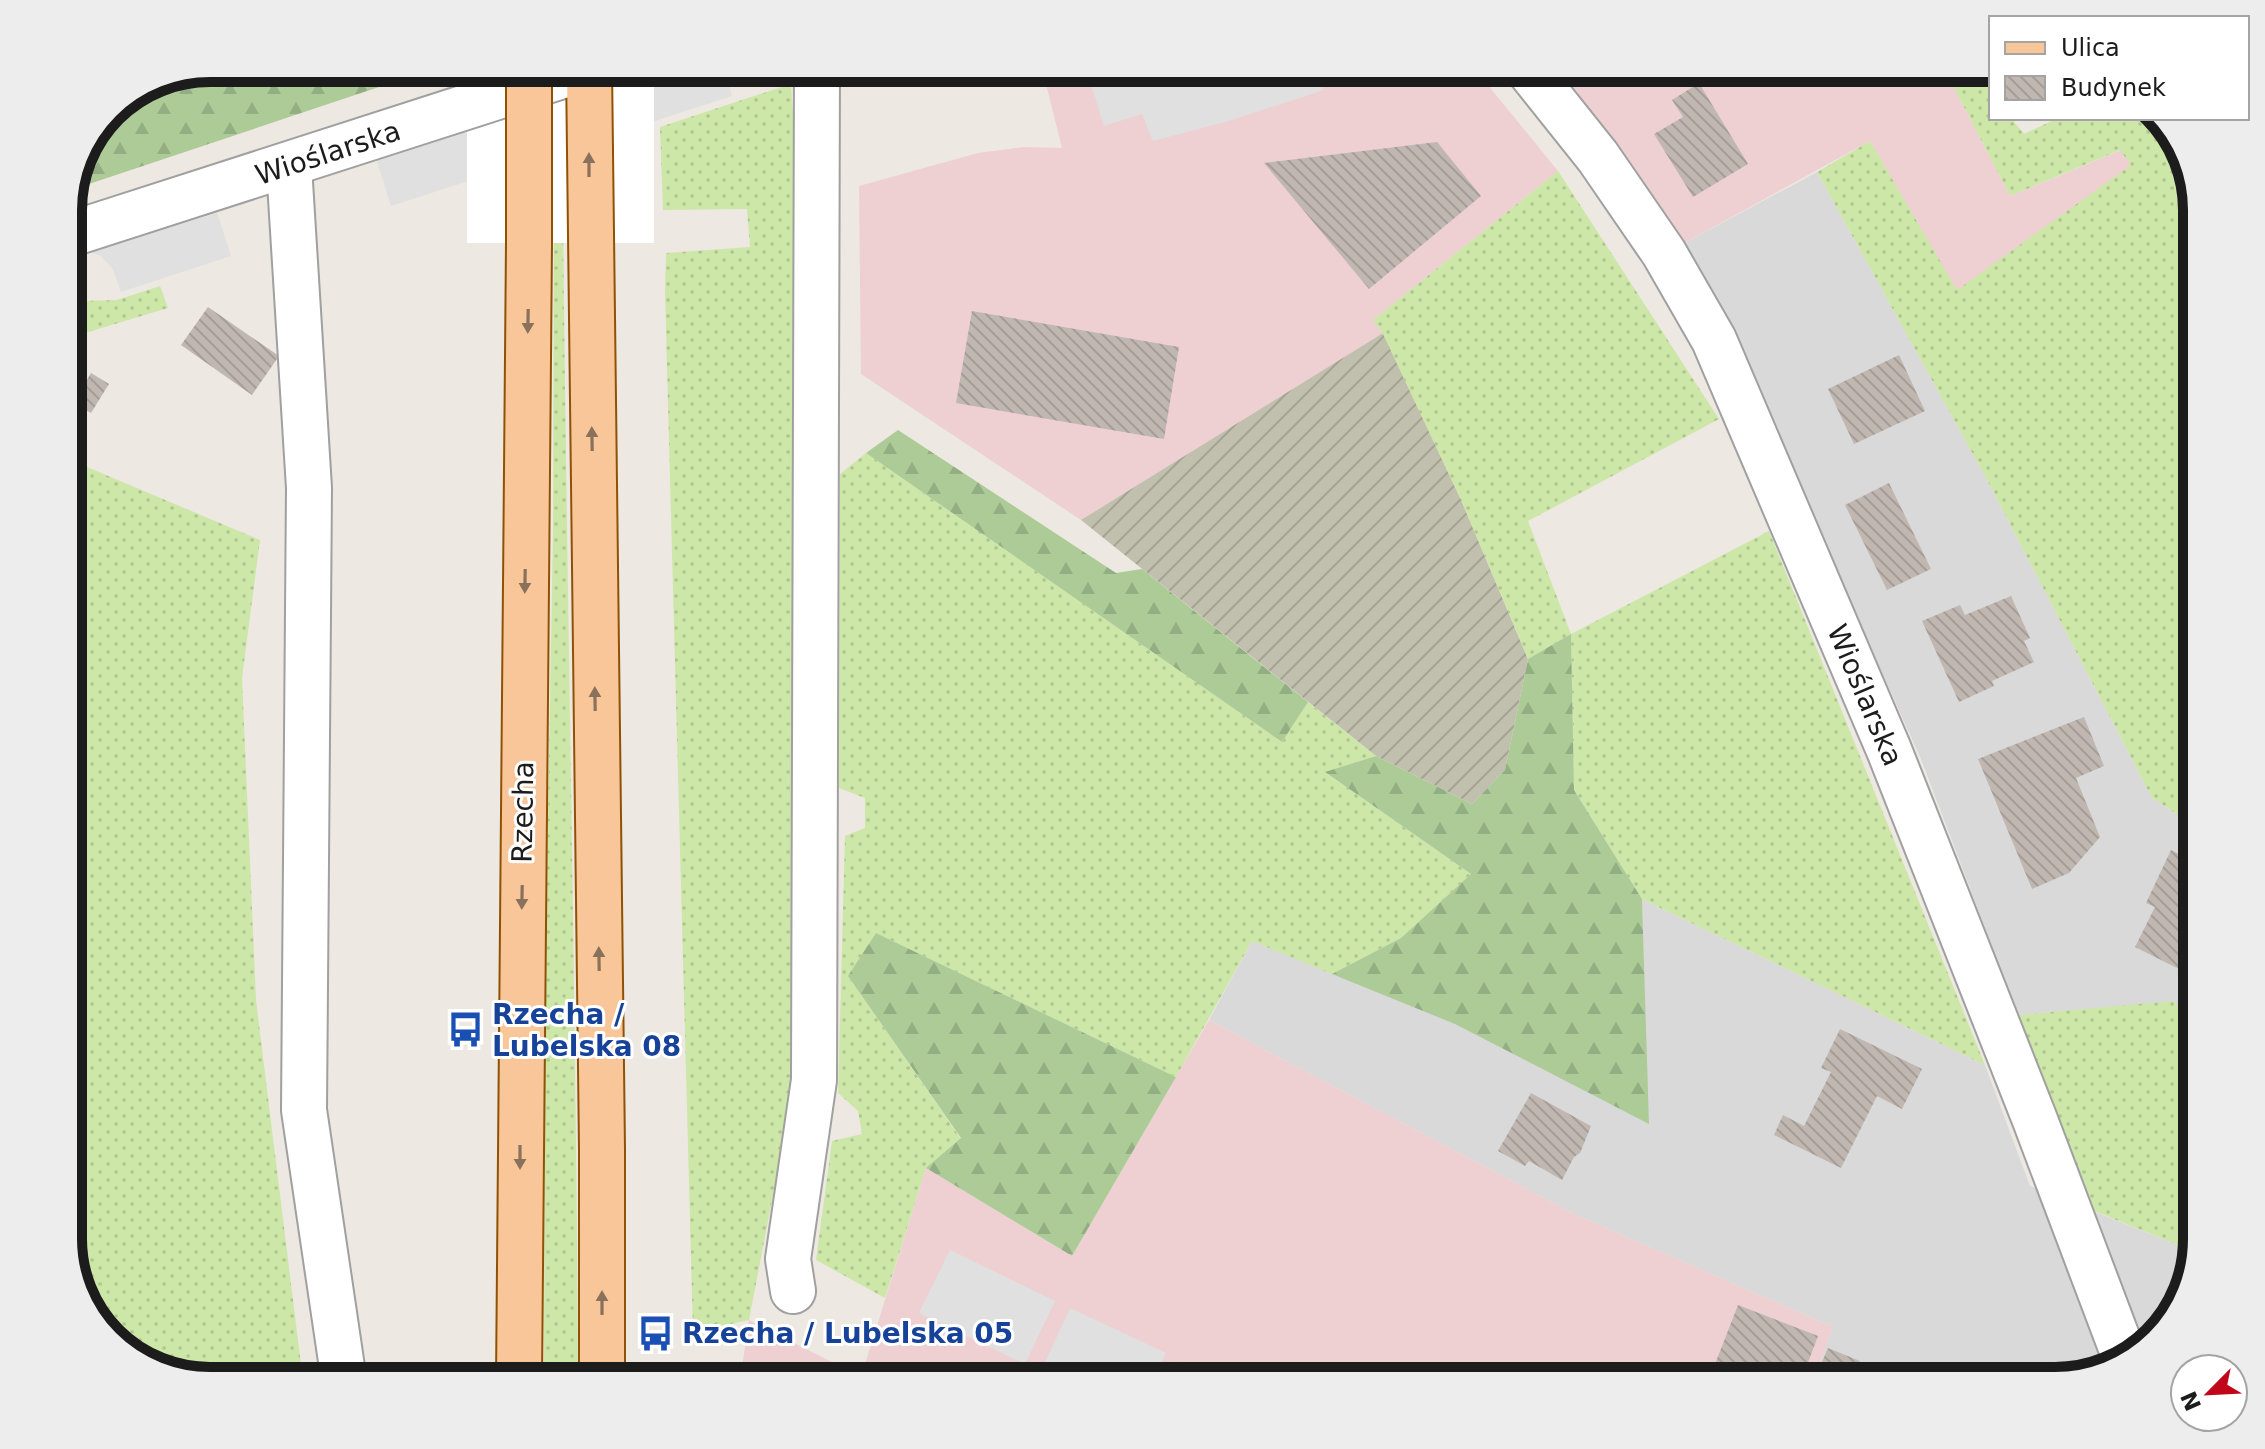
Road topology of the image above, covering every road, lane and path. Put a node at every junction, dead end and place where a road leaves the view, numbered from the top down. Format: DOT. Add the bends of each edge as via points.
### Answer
graph roads {
  1 [pos="529,82"];
  2 [pos="545,82"];
  3 [pos="588,82"];
  4 [pos="817,82"];
  5 [pos="1538,82"];
  6 [pos="289,166"];
  7 [pos="82,231"];
  8 [pos="793,1291"];
  9 [pos="2121,1348"];
  10 [pos="342,1367"];
  11 [pos="519,1367"];
  12 [pos="602,1367"];
  1 -- 11 [label="main road, Rzecha, one-way, bridge"];
  2 -- 6 [label="street, Wioślarska"];
  12 -- 3 [label="main road, one-way"];
  4 -- 8 [label="street" via="814,1080 788,1259"];
  5 -- 9 [label="street, Wioślarska" via="1656,241 1714,340 1889,750"];
  6 -- 7 [label="street, Wioślarska"];
  6 -- 10 [label="street" via="309,488 304,1110"];
}
